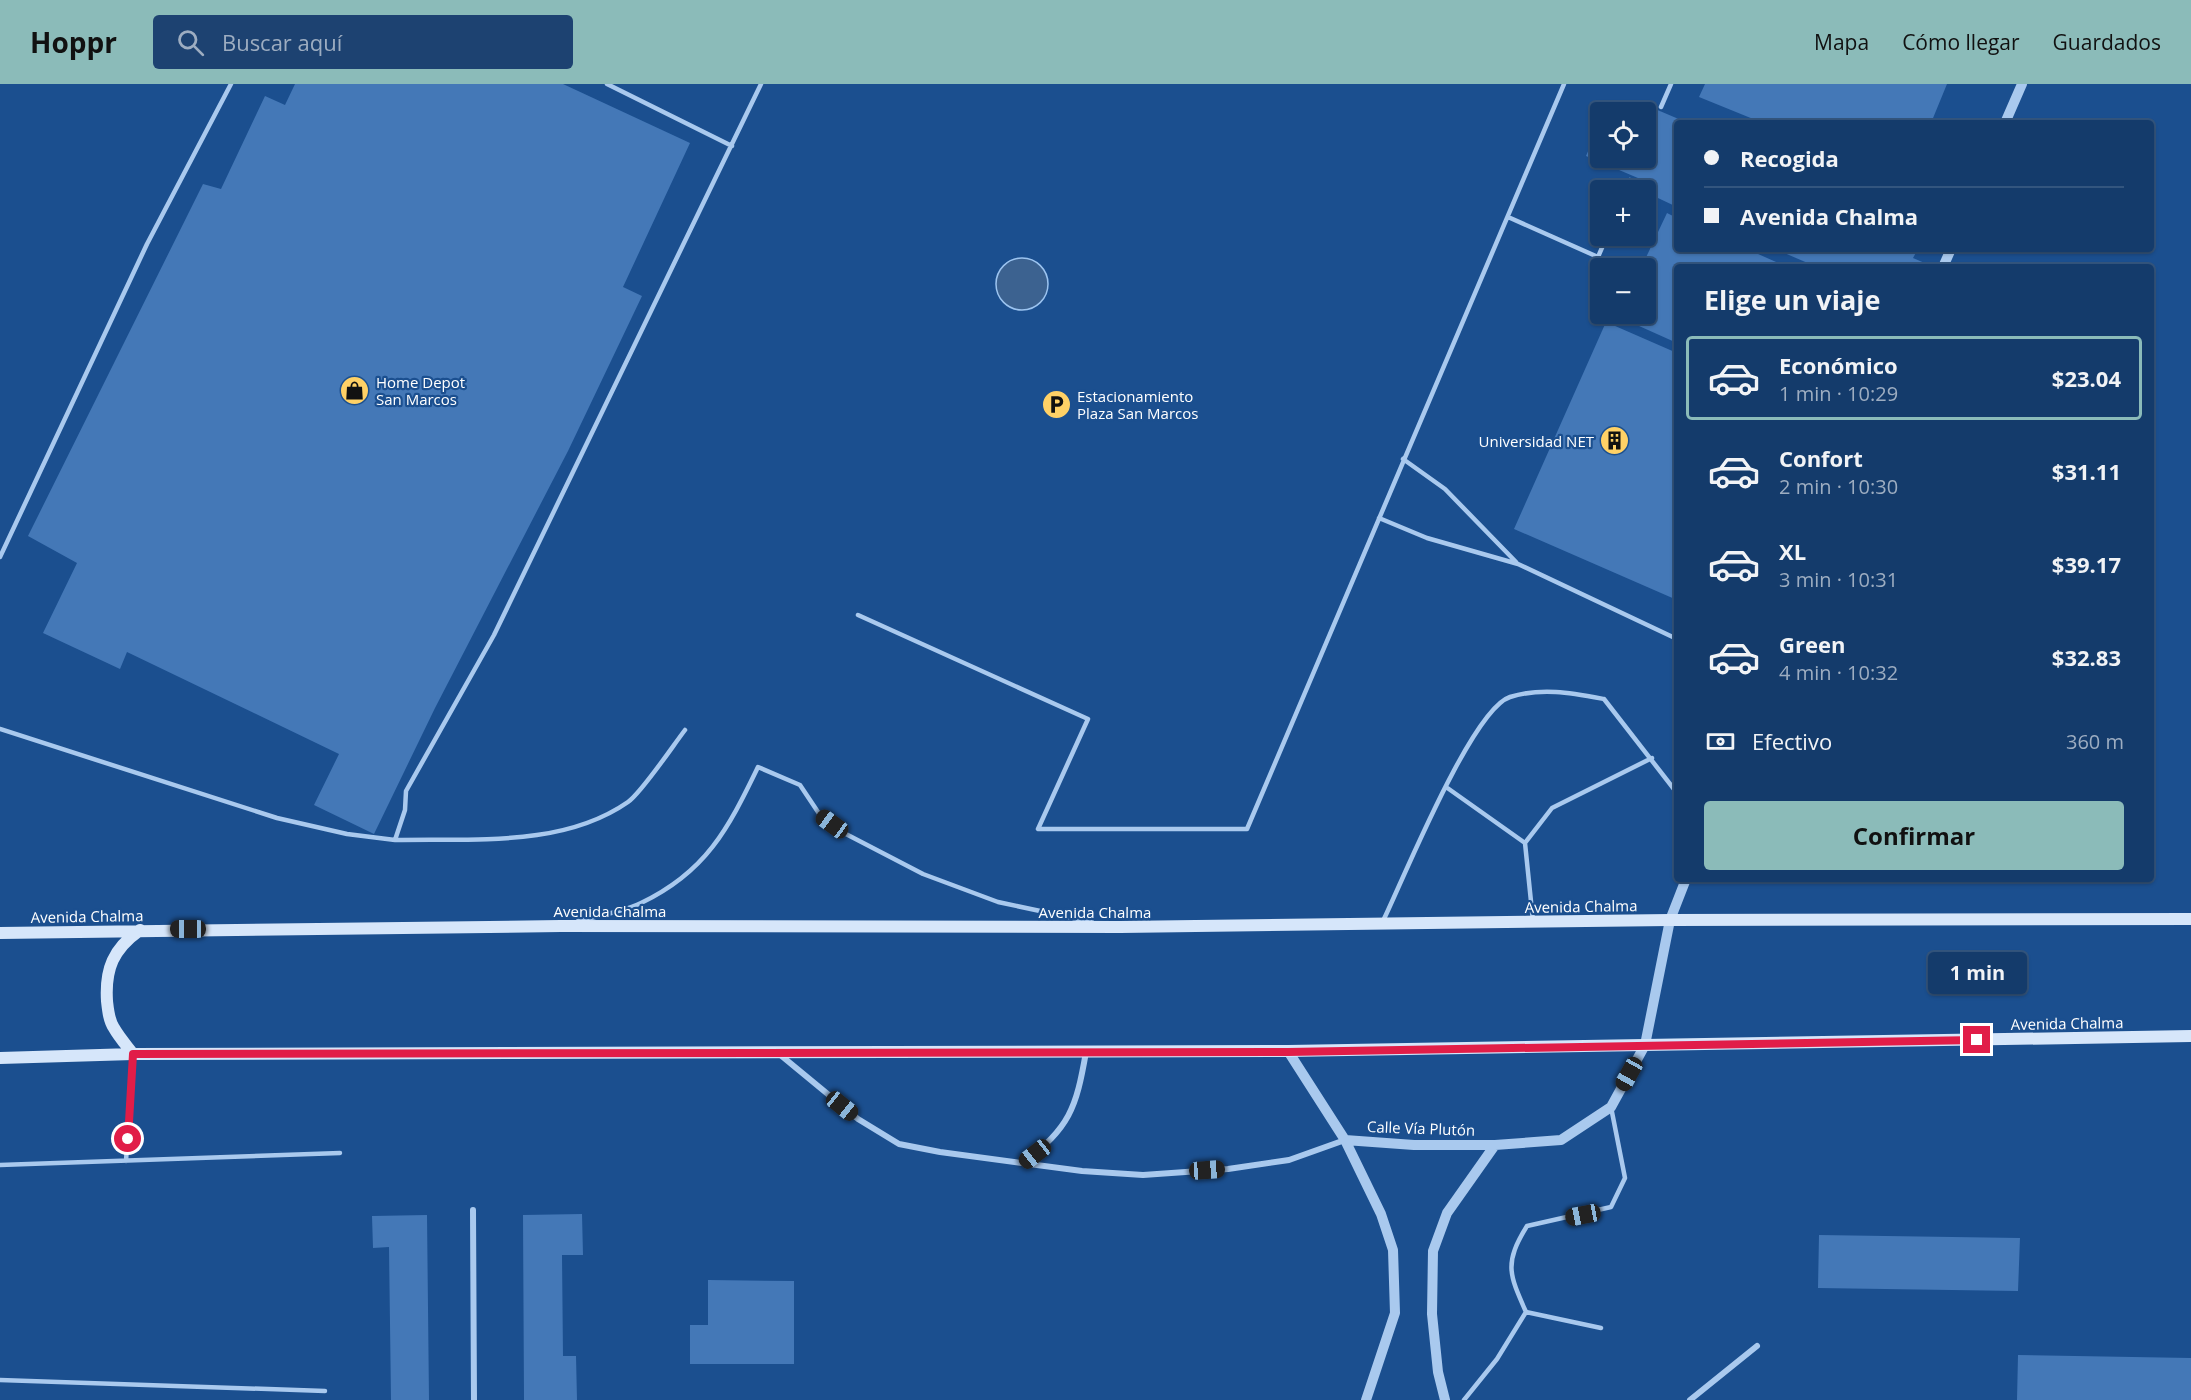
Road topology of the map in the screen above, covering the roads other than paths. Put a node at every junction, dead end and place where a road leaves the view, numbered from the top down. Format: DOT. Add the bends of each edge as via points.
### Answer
graph roads {
  1 [pos="231,84"];
  2 [pos="607,84"];
  3 [pos="761,84"];
  4 [pos="1564,84"];
  5 [pos="1671,84"];
  6 [pos="2022,84"];
  7 [pos="1661,107"];
  8 [pos="2006,120"];
  9 [pos="732,146"];
  10 [pos="1508,217"];
  11 [pos="1602,246"];
  12 [pos="1403,459"];
  13 [pos="1379,518"];
  14 [pos="0,557"];
  15 [pos="1518,564"];
  16 [pos="858,615"];
  17 [pos="1674,638"];
  18 [pos="0,729"];
  19 [pos="685,730"];
  20 [pos="1652,758"];
  21 [pos="1446,787"];
  22 [pos="1674,789"];
  23 [pos="395,840"];
  24 [pos="1525,843"];
  25 [pos="1685,882"];
  26 [pos="2191,919"];
  27 [pos="1670,920"];
  28 [pos="1533,921"];
  29 [pos="1382,924"];
  30 [pos="561,926"];
  31 [pos="1120,927"];
  32 [pos="141,930"];
  33 [pos="0,933"];
  34 [pos="2191,1036"];
  35 [pos="1645,1045"];
  36 [pos="1086,1052"];
  37 [pos="1288,1052"];
  38 [pos="777,1053"];
  39 [pos="133,1054"];
  40 [pos="0,1058"];
  41 [pos="1611,1107"];
  42 [pos="1345,1140"];
  43 [pos="1495,1145"];
  44 [pos="340,1153"];
  45 [pos="126,1161"];
  46 [pos="1023,1163"];
  47 [pos="0,1165"];
  48 [pos="473,1210"];
  49 [pos="1526,1312"];
  50 [pos="1601,1328"];
  51 [pos="1757,1346"];
  52 [pos="0,1380"];
  53 [pos="325,1391"];
  54 [pos="474,1400"];
  55 [pos="1366,1400"];
  56 [pos="1445,1400"];
  57 [pos="1464,1400"];
  58 [pos="1690,1400"];
  1 -- 14 [label="lane" via="147,244"];
  2 -- 9 [label="lane"];
  3 -- 9 [label="lane"];
  4 -- 10 [label="lane"];
  5 -- 7 [label="lane"];
  6 -- 8 [label="street"];
  9 -- 23 [label="lane" via="494,635 406,791 405,810"];
  10 -- 11 [label="lane" via="1598,257"];
  10 -- 12 [label="lane"];
  12 -- 13 [label="lane"];
  12 -- 15 [label="lane" via="1445,489"];
  13 -- 15 [label="lane" via="1427,538"];
  13 -- 16 [label="lane" via="1247,829 1038,829 1088,719"];
  15 -- 17 [label="lane"];
  18 -- 23 [label="lane" via="277,818"];
  19 -- 23 [label="lane" via="630,801 586,825 534,836"];
  20 -- 21 [label="lane" via="1604,699 1556,690 1508,698 1478,727"];
  20 -- 22 [label="lane"];
  20 -- 24 [label="lane" via="1552,808"];
  21 -- 24 [label="lane"];
  21 -- 29 [label="lane"];
  24 -- 28 [label="lane"];
  25 -- 27 [label="street, Calle Vía Plutón"];
  26 -- 27 [label="main road, Avenida Chalma"];
  27 -- 28 [label="main road, Avenida Chalma"];
  27 -- 35 [label="street, Calle Vía Plutón"];
  28 -- 29 [label="main road, Avenida Chalma"];
  29 -- 31 [label="main road, Avenida Chalma"];
  30 -- 31 [label="main road, Avenida Chalma"];
  30 -- 31 [label="lane" via="639,904 679,882 701,862 729,826 758,767 800,785 820,815 844,833 923,874 998,902"];
  30 -- 32 [label="main road, Avenida Chalma"];
  32 -- 33 [label="main road, Avenida Chalma"];
  32 -- 39 [label="main road" via="117,951 108,965 107,978 112,1026"];
  34 -- 35 [label="main road, Avenida Chalma"];
  35 -- 37 [label="main road, Avenida Chalma"];
  35 -- 41 [label="street, Calle Vía Plutón"];
  36 -- 37 [label="main road, Avenida Chalma"];
  36 -- 38 [label="main road, Avenida Chalma"];
  36 -- 46 [label="street" via="1079,1095 1068,1120 1048,1144"];
  37 -- 42 [label="street, Calle Vía Plutón"];
  38 -- 39 [label="main road, Avenida Chalma"];
  38 -- 46 [label="street" via="858,1119 899,1144"];
  39 -- 40 [label="main road, Avenida Chalma"];
  39 -- 45 [label="lane"];
  41 -- 43 [label="street, Calle Vía Plutón" via="1561,1140"];
  41 -- 49 [label="lane" via="1626,1178 1611,1207 1527,1226 1512,1250 1512,1281"];
  42 -- 43 [label="street, Calle Vía Plutón"];
  42 -- 46 [label="street" via="1289,1160 1175,1173 1082,1171"];
  42 -- 55 [label="street, Calle Vía Plutón" via="1381,1214 1392,1250 1395,1314"];
  43 -- 56 [label="street, Calle Vía Plutón" via="1447,1213 1433,1251 1432,1314"];
  44 -- 45 [label="lane"];
  45 -- 47 [label="lane"];
  48 -- 54 [label="street"];
  49 -- 50 [label="lane"];
  49 -- 57 [label="lane" via="1497,1359"];
  51 -- 58 [label="street"];
  52 -- 53 [label="lane"];
}
